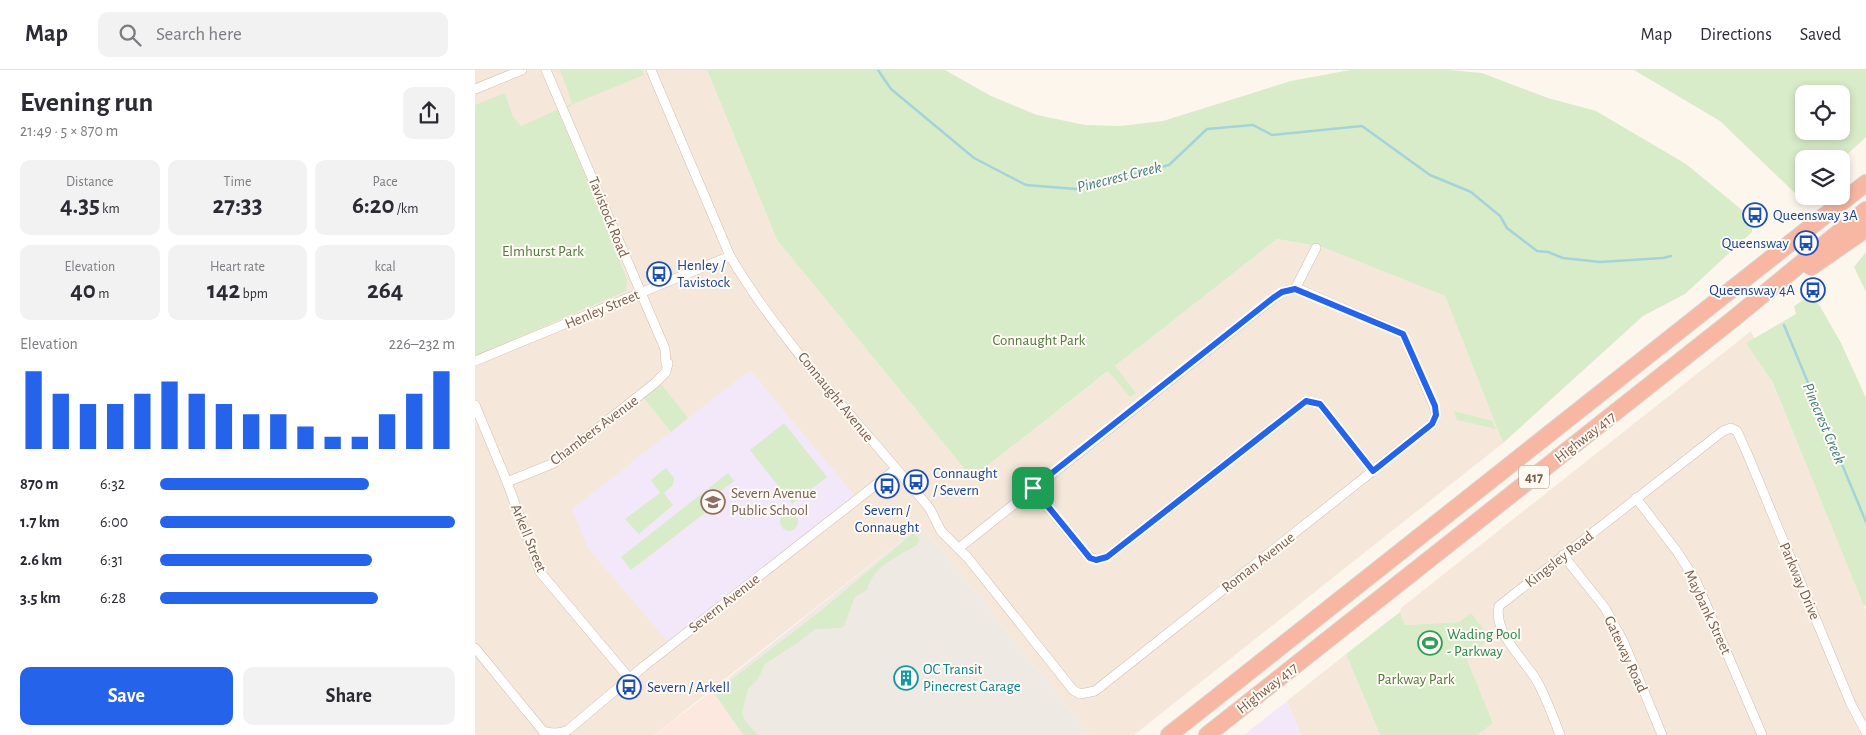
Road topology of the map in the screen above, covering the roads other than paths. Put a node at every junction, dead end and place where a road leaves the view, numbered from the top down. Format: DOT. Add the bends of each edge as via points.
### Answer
graph roads {
  1 [pos="521,70"];
  2 [pos="546,70"];
  3 [pos="651,70"];
  4 [pos="475,89"];
  5 [pos="1866,169"];
  6 [pos="1866,183"];
  7 [pos="1850,185"];
  8 [pos="1831,205"];
  9 [pos="1866,210"];
  10 [pos="1822,216"];
  11 [pos="1866,229"];
  12 [pos="1840,239"];
  13 [pos="1316,248"];
  14 [pos="730,256"];
  15 [pos="1295,289"];
  16 [pos="640,293"];
  17 [pos="475,361"];
  18 [pos="668,363"];
  19 [pos="475,405"];
  20 [pos="1735,430"];
  21 [pos="896,469"];
  22 [pos="1373,471"];
  23 [pos="507,482"];
  24 [pos="1033,488"];
  25 [pos="1636,498"];
  26 [pos="959,548"];
  27 [pos="1563,555"];
  28 [pos="475,648"];
  29 [pos="629,678"];
  30 [pos="1073,690"];
  31 [pos="1866,732"];
  32 [pos="1169,735"];
  33 [pos="1207,735"];
  34 [pos="1560,735"];
  35 [pos="1662,735"];
  36 [pos="1762,735"];
  1 -- 4 [label="street"];
  2 -- 16 [label="street, Tavistock Road"];
  3 -- 14 [label="street, Connaught Avenue"];
  5 -- 7 [label="highway"];
  6 -- 10 [label="highway, 417"];
  8 -- 10 [label="highway"];
  9 -- 12 [label="highway"];
  10 -- 32 [label="highway, 417"];
  11 -- 12 [label="highway"];
  12 -- 33 [label="highway, Highway 417 / 417" via="1732,320"];
  13 -- 15 [label="street"];
  14 -- 16 [label="street, Henley Street"];
  14 -- 21 [label="street, Connaught Avenue" via="780,328"];
  15 -- 22 [label="street, Roman Avenue" via="1403,334 1435,406 1432,424"];
  15 -- 24 [label="street" via="1273,298"];
  16 -- 17 [label="street, Henley Street"];
  16 -- 18 [label="street, Tavistock Road"];
  18 -- 23 [label="street, Chambers Avenue" via="666,372 655,383 554,462"];
  19 -- 23 [label="street, Arkell Street"];
  20 -- 25 [label="street, Kingsley Road" via="1723,430"];
  20 -- 31 [label="street, Parkway Drive" via="1851,704"];
  21 -- 26 [label="street, Connaught Avenue" via="930,509 941,531"];
  21 -- 29 [label="street, Severn Avenue"];
  22 -- 24 [label="street" via="1320,404 1306,401 1101,559 1085,554"];
  22 -- 30 [label="street, Roman Avenue" via="1095,691 1080,694"];
  23 -- 29 [label="street, Arkell Street" via="540,572"];
  24 -- 26 [label="street"];
  25 -- 27 [label="street, Kingsley Road"];
  25 -- 36 [label="street, Maybank Street" via="1696,581"];
  26 -- 30 [label="street, Connaught Avenue"];
  27 -- 34 [label="street, Kingsley Road" via="1499,606 1497,617 1536,680"];
  27 -- 35 [label="street, Gateway Road" via="1624,643"];
  28 -- 29 [label="street, Severn Avenue" via="543,731 551,734 568,730"];
}
